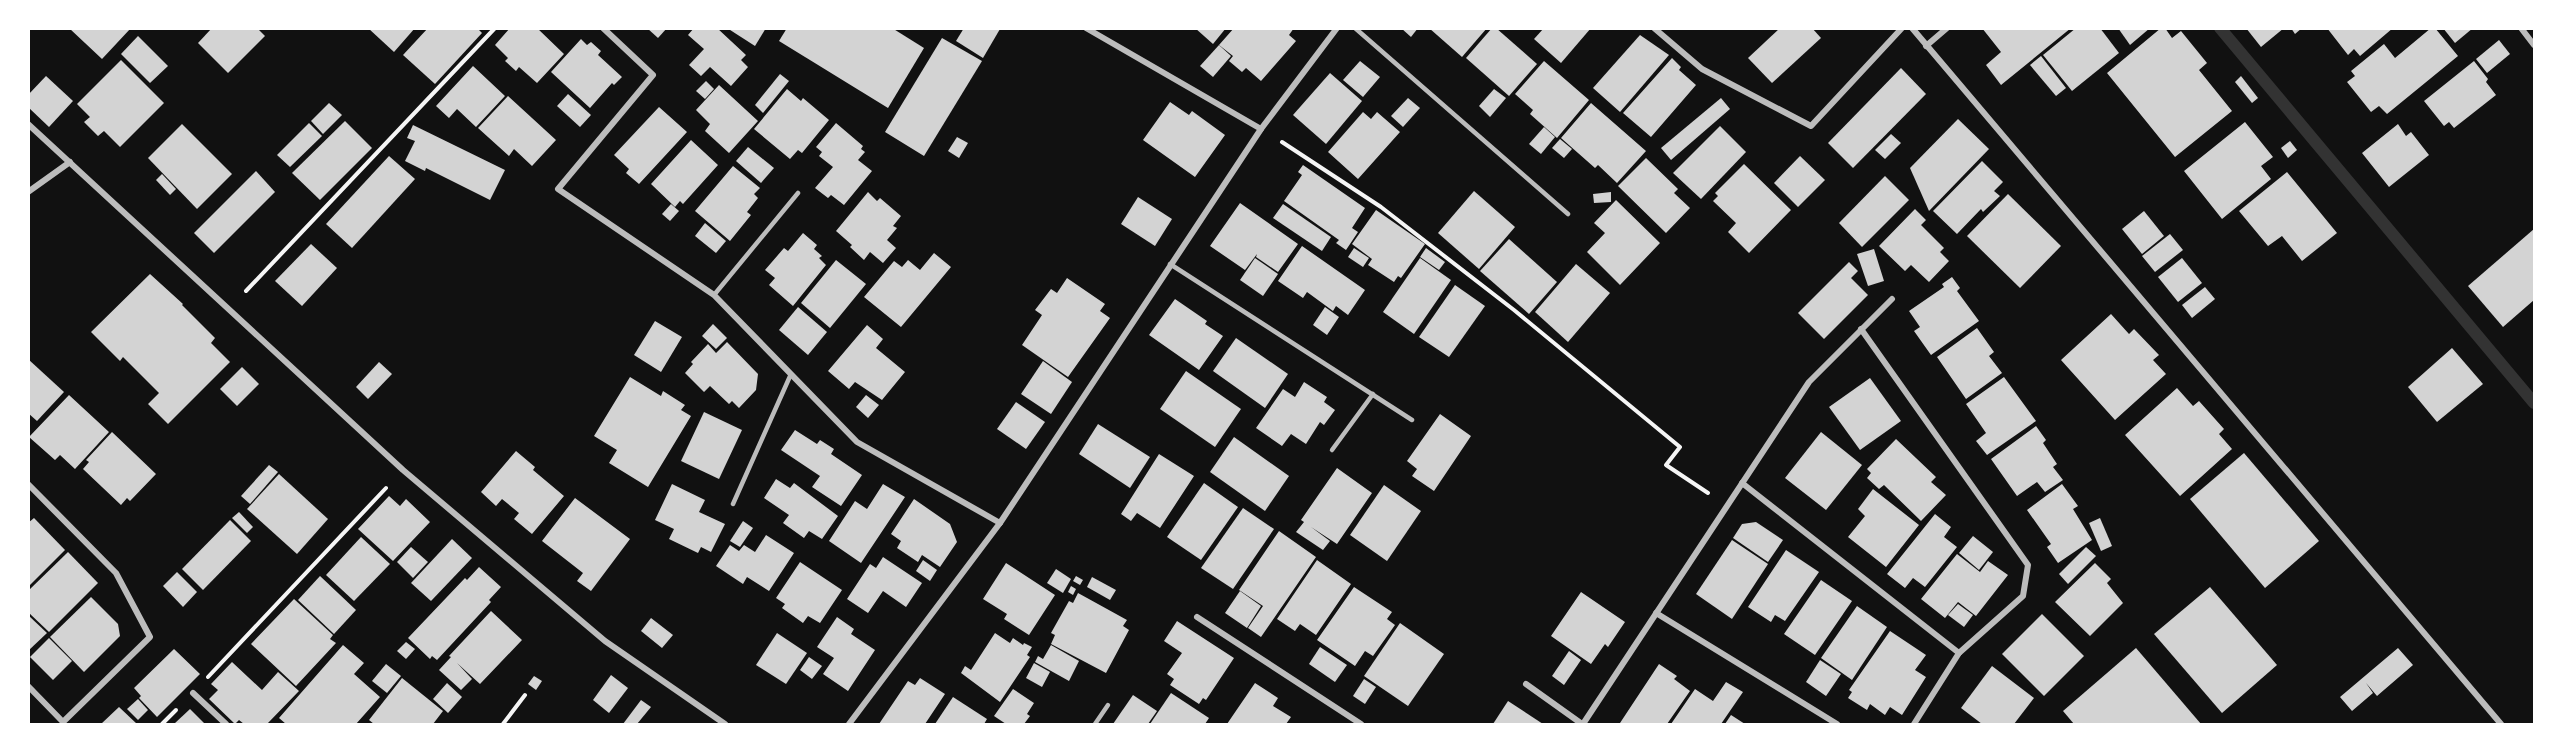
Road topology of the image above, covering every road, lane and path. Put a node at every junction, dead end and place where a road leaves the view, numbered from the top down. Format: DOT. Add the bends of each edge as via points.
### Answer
graph roads {
  1 [pos="495,28"];
  2 [pos="603,28"];
  3 [pos="1086,28"];
  4 [pos="1337,28"];
  5 [pos="1355,28"];
  6 [pos="1654,28"];
  7 [pos="1902,28"];
  8 [pos="1912,28"];
  9 [pos="1947,28"];
  10 [pos="2521,28"];
  11 [pos="2535,45"];
  12 [pos="1926,46"];
  13 [pos="28,124"];
  14 [pos="1261,129"];
  15 [pos="70,162"];
  16 [pos="28,192"];
  17 [pos="798,193"];
  18 [pos="1568,214"];
  19 [pos="1170,264"];
  20 [pos="714,295"];
  21 [pos="1892,299"];
  22 [pos="229,309"];
  23 [pos="1861,329"];
  24 [pos="791,374"];
  25 [pos="1372,394"];
  26 [pos="1412,420"];
  27 [pos="1332,450"];
  28 [pos="403,470"];
  29 [pos="1742,483"];
  30 [pos="28,484"];
  31 [pos="733,504"];
  32 [pos="1728,506"];
  33 [pos="1000,523"];
  34 [pos="1656,613"];
  35 [pos="1197,617"];
  36 [pos="1959,653"];
  37 [pos="1526,684"];
  38 [pos="28,686"];
  39 [pos="193,693"];
  40 [pos="525,695"];
  41 [pos="1108,705"];
  42 [pos="64,723"];
  43 [pos="162,724"];
  44 [pos="226,724"];
  45 [pos="503,724"];
  46 [pos="725,724"];
  47 [pos="849,724"];
  48 [pos="1095,724"];
  49 [pos="1361,724"];
  50 [pos="1583,724"];
  51 [pos="1837,724"];
  52 [pos="1914,724"];
  53 [pos="2501,724"];
  1 -- 22 [label="path"];
  2 -- 20 [label="street" via="653,75 558,189"];
  3 -- 14 [label="street"];
  4 -- 14 [label="street"];
  5 -- 18 [label="lane"];
  6 -- 7 [label="street" via="1702,69 1811,126"];
  8 -- 12 [label="street"];
  9 -- 12 [label="street"];
  10 -- 11 [label="street"];
  12 -- 53 [label="street"];
  13 -- 15 [label="street"];
  14 -- 19 [label="street"];
  14 -- 32 [label="path" via="1381,207 1523,318 1680,447 1666,465"];
  15 -- 16 [label="street"];
  15 -- 22 [label="street"];
  17 -- 20 [label="lane"];
  19 -- 25 [label="lane"];
  19 -- 33 [label="street"];
  20 -- 24 [label="street"];
  21 -- 23 [label="street"];
  22 -- 28 [label="street"];
  23 -- 29 [label="street" via="1809,382"];
  23 -- 36 [label="street" via="2028,565 2023,596"];
  24 -- 31 [label="lane"];
  24 -- 33 [label="street" via="857,442"];
  25 -- 26 [label="lane"];
  25 -- 27 [label="lane"];
  28 -- 39 [label="path"];
  28 -- 46 [label="street" via="605,641"];
  29 -- 32 [label="street"];
  29 -- 36 [label="street"];
  30 -- 42 [label="street" via="116,573 150,637"];
  32 -- 34 [label="street"];
  33 -- 47 [label="street"];
  34 -- 50 [label="street"];
  34 -- 51 [label="street"];
  35 -- 49 [label="street"];
  36 -- 52 [label="street"];
  37 -- 50 [label="street"];
  38 -- 42 [label="street"];
  39 -- 43 [label="path"];
  39 -- 44 [label="street"];
  40 -- 45 [label="path"];
  41 -- 48 [label="lane"];
}
